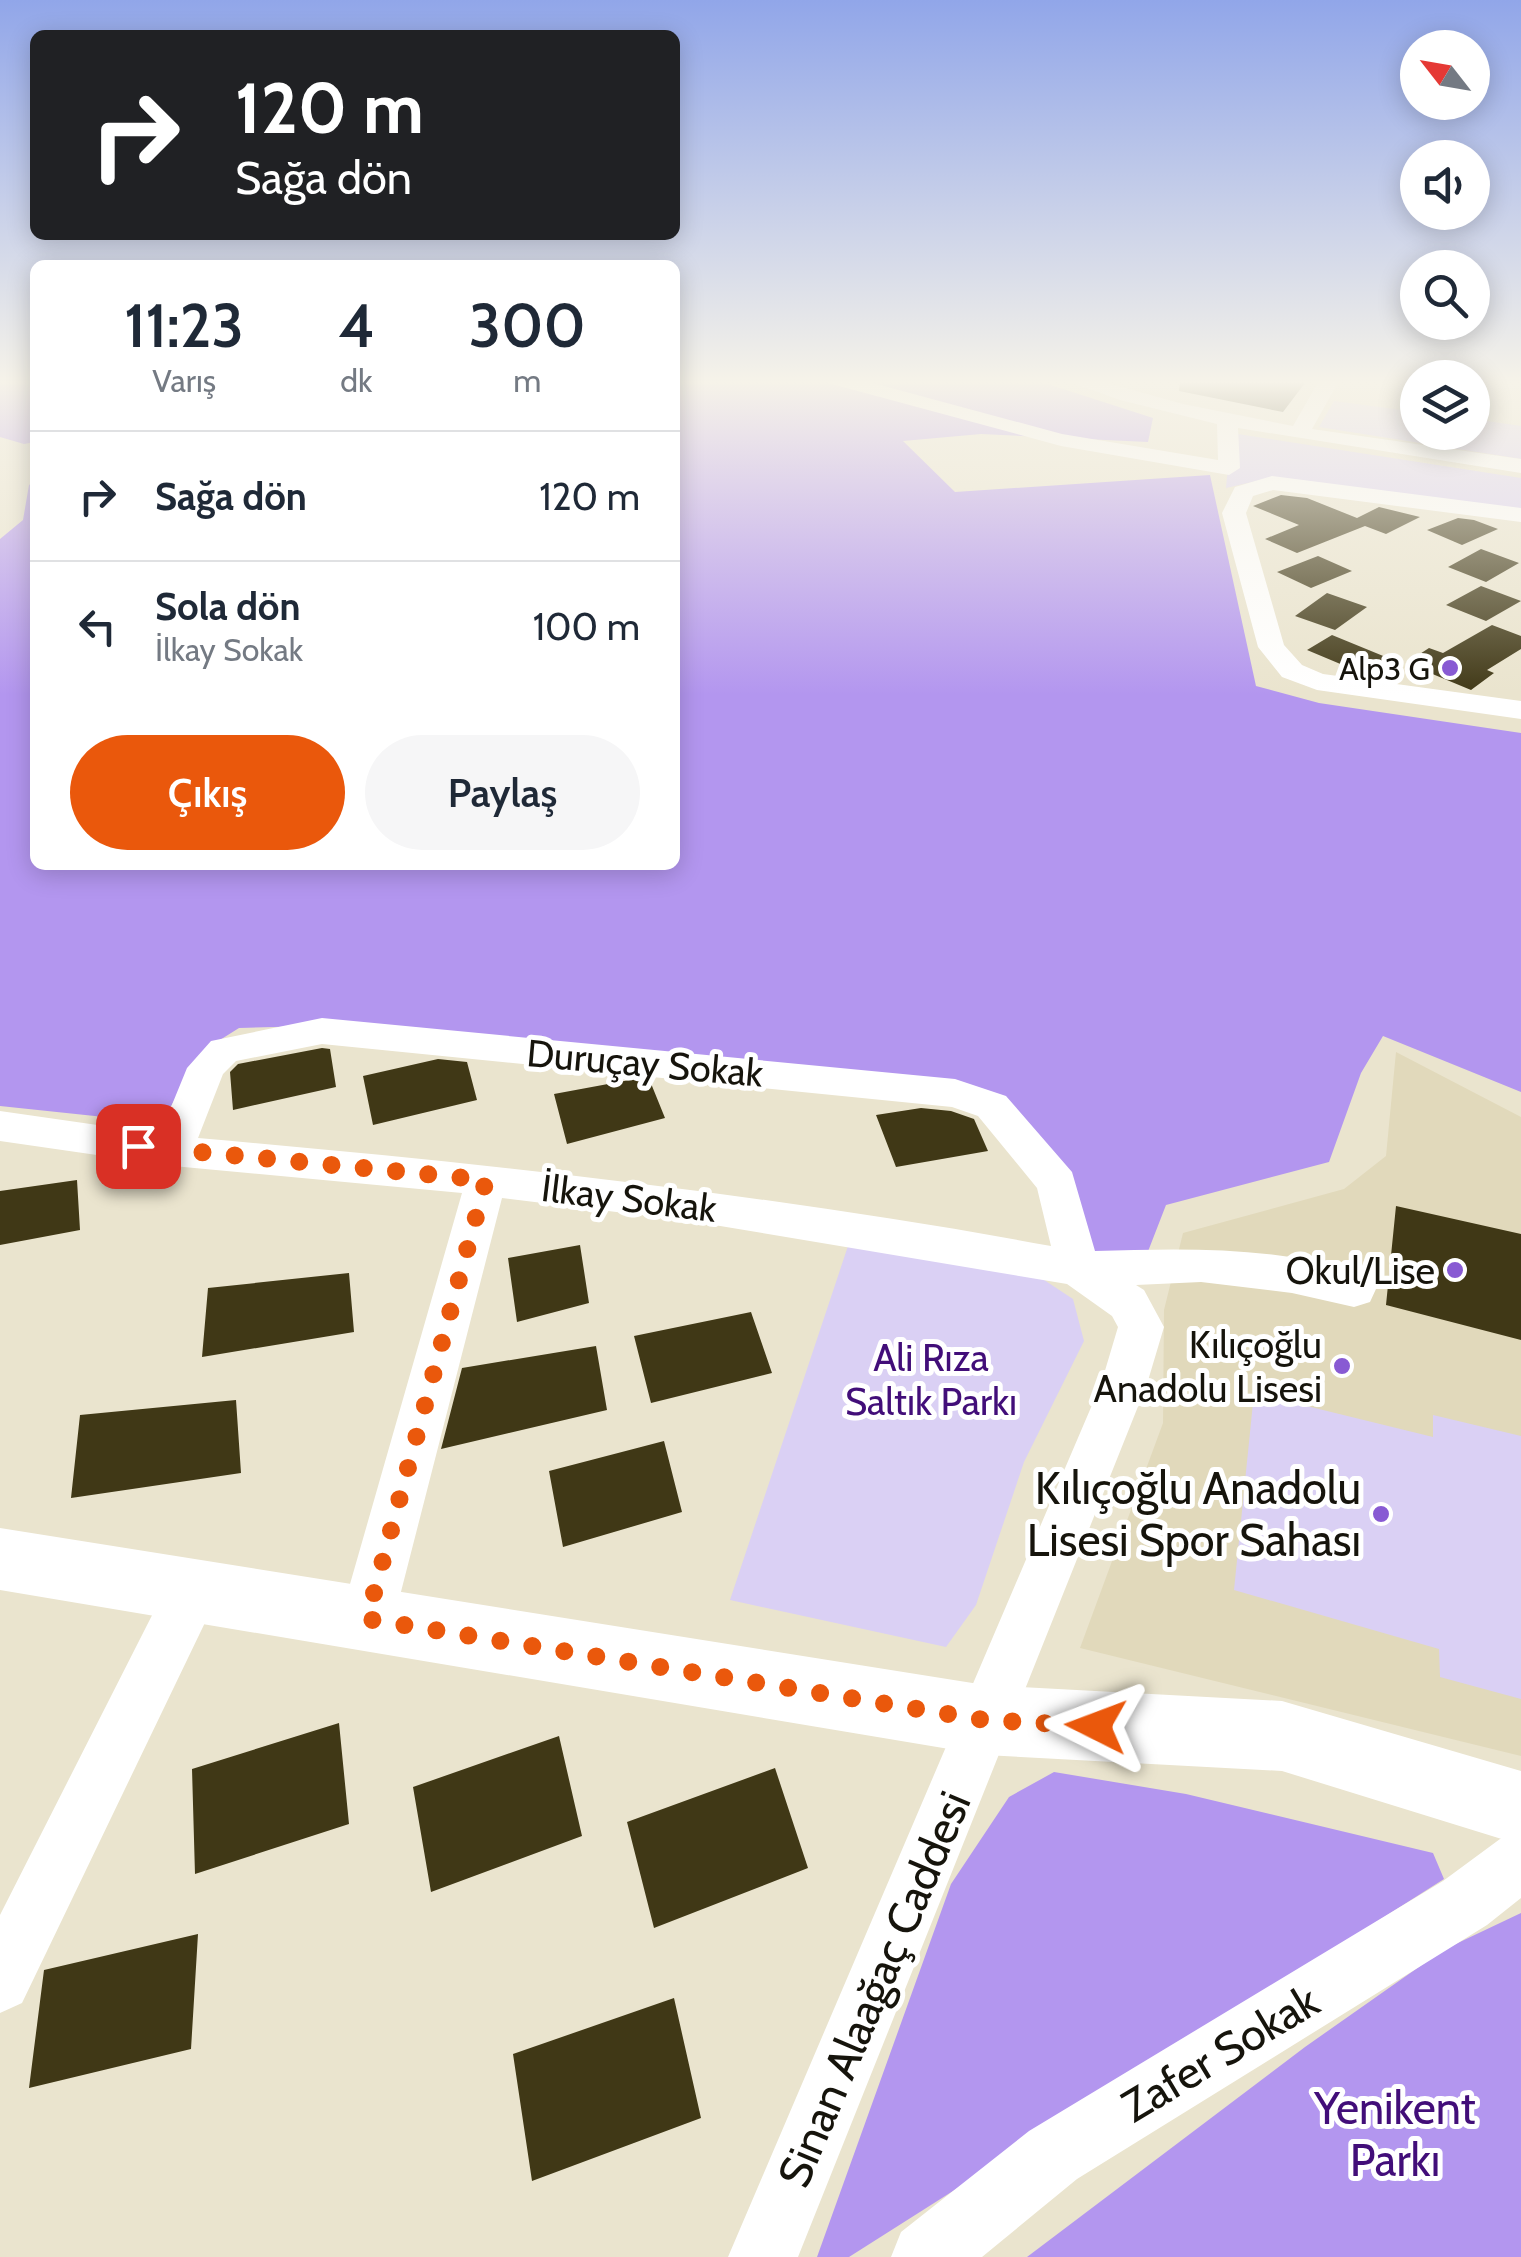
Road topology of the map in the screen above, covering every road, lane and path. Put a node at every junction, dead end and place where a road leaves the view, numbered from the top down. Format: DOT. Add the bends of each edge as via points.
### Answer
graph roads {
  1 [pos="1268,484"];
  2 [pos="1282,484"];
  3 [pos="1521,515"];
  4 [pos="1521,710"];
  5 [pos="0,1126"];
  6 [pos="173,1151"];
  7 [pos="486,1180"];
  8 [pos="1078,1268"];
  9 [pos="1354,1289"];
  10 [pos="0,1559"];
  11 [pos="194,1588"];
  12 [pos="367,1619"];
  13 [pos="985,1720"];
  14 [pos="1521,1808"];
  15 [pos="1521,1860"];
  16 [pos="0,1981"];
  17 [pos="763,2257"];
  18 [pos="926,2257"];
  1 -- 4 [label="street" via="1243,492 1234,513 1271,647 1292,670 1317,682"];
  2 -- 3 [label="street"];
  5 -- 6 [label="street, İlkay Sokak"];
  6 -- 7 [label="street, İlkay Sokak"];
  6 -- 8 [label="street, Duruçay Sokak" via="206,1068 224,1050 322,1031 955,1092 992,1106 1058,1183"];
  7 -- 8 [label="street, İlkay Sokak" via="843,1228"];
  7 -- 12 [label="street"];
  8 -- 9 [label="street, İlkay Sokak" via="1201,1265"];
  8 -- 13 [label="street, İlkay Sokak" via="1128,1303 1141,1327 1124,1384"];
  10 -- 11 [label="main road"];
  11 -- 12 [label="main road"];
  11 -- 16 [label="street"];
  12 -- 13 [label="main road"];
  13 -- 14 [label="main road" via="1282,1736"];
  13 -- 17 [label="street, Sinan Alaağaç Caddesi"];
  15 -- 18 [label="street, Zafer Sokak" via="1465,1902 1053,2156"];
}
